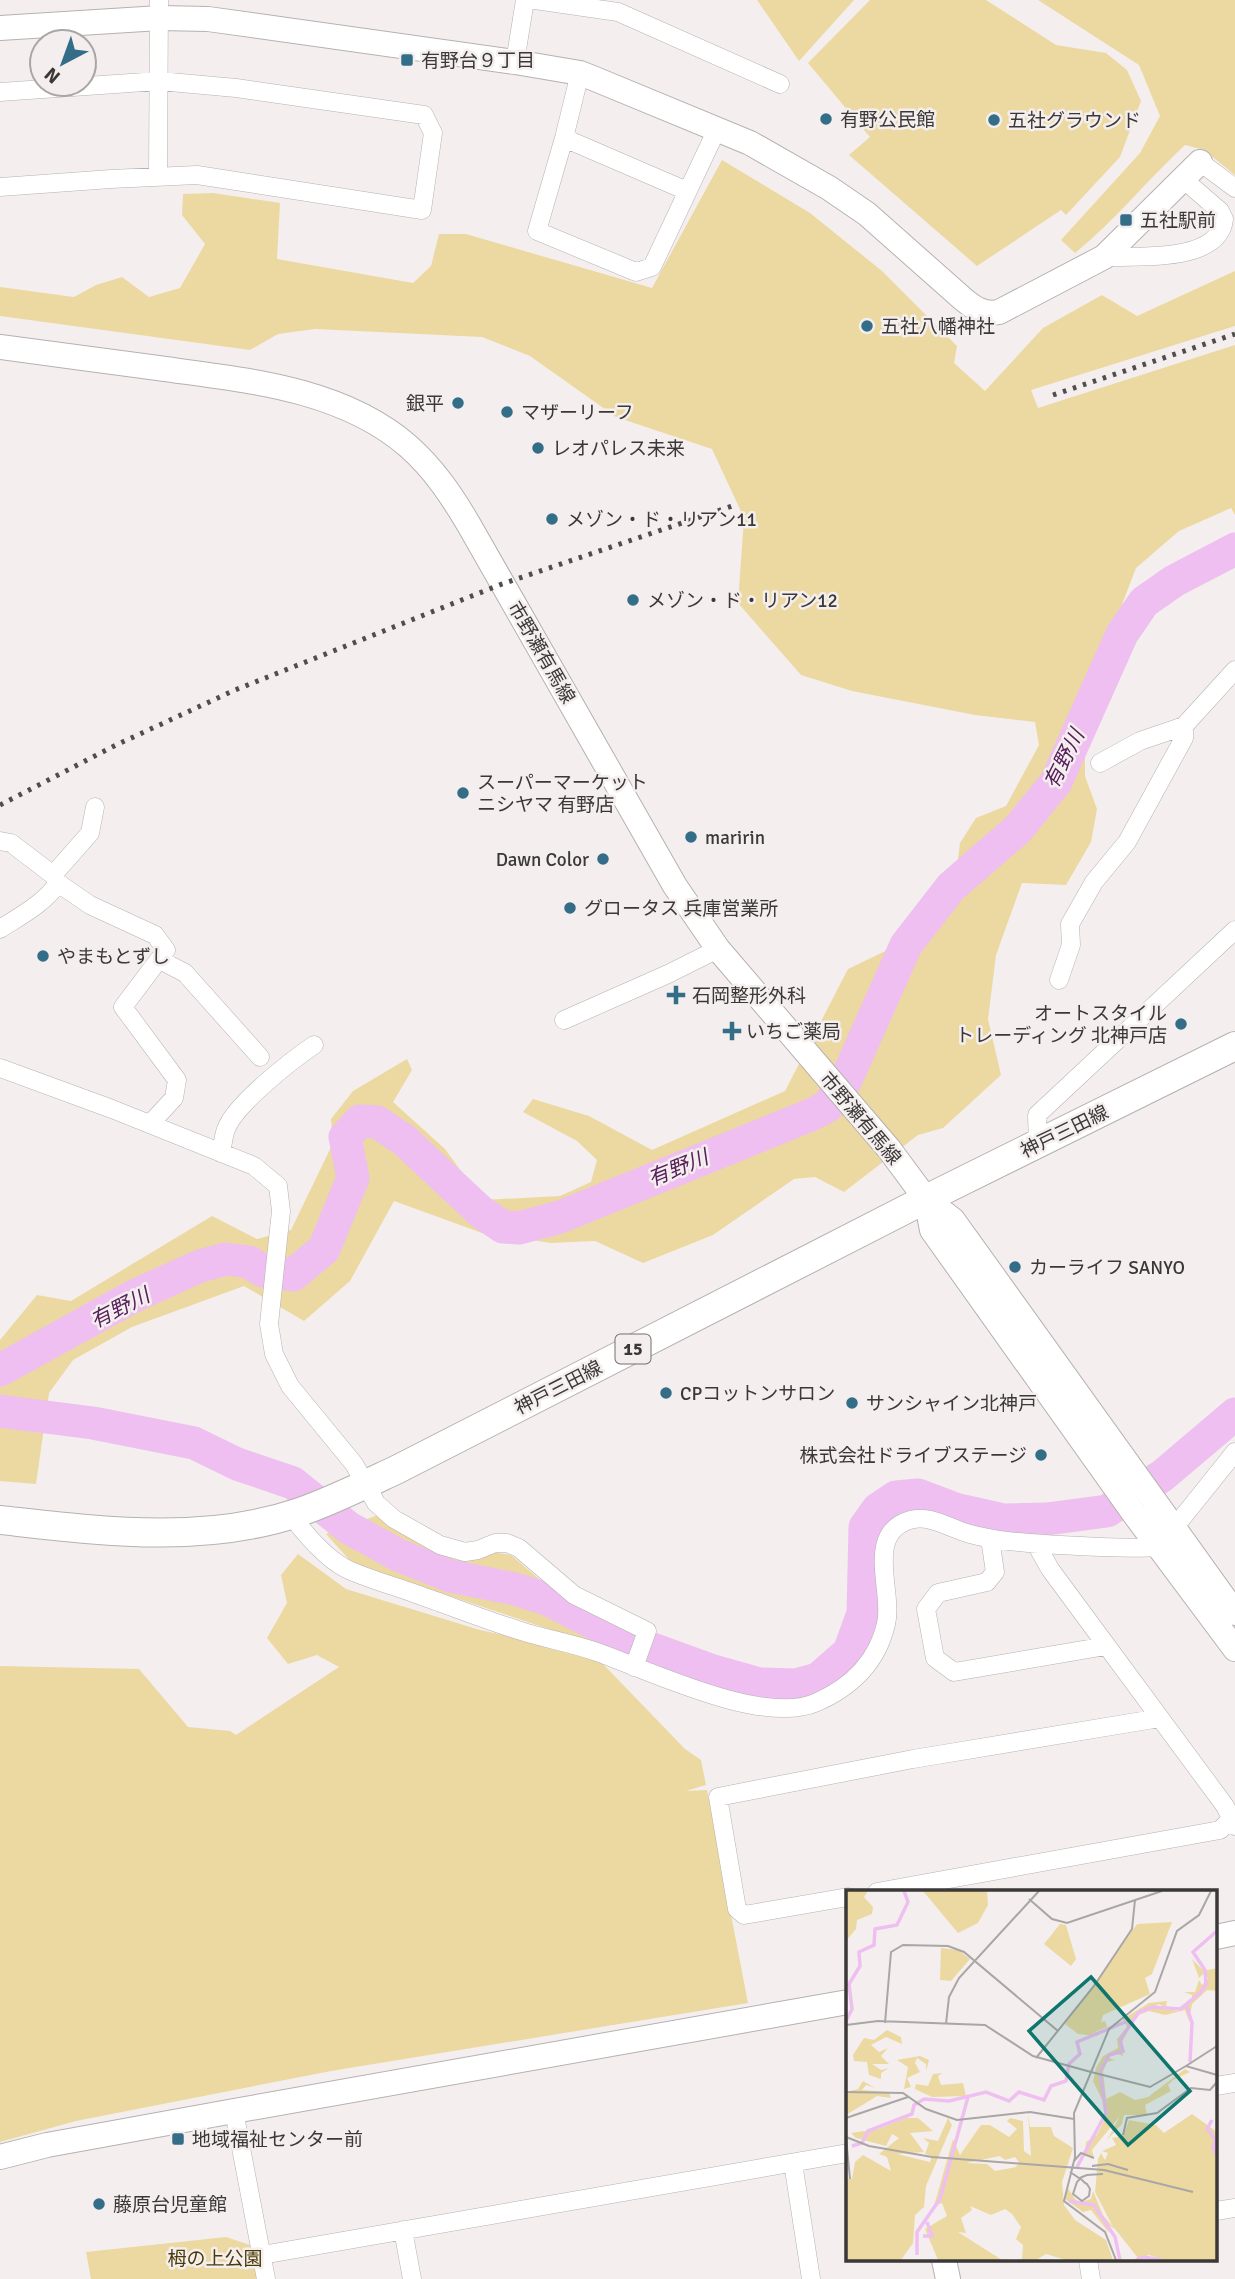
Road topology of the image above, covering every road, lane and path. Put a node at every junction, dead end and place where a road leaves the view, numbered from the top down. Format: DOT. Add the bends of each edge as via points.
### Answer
graph roads {
  1 [pos="525,0"];
  2 [pos="536,0"];
  3 [pos="619,6"];
  4 [pos="159,9"];
  5 [pos="0,28"];
  6 [pos="515,62"];
  7 [pos="580,73"];
  8 [pos="159,81"];
  9 [pos="780,84"];
  10 [pos="0,92"];
  11 [pos="716,129"];
  12 [pos="564,138"];
  13 [pos="1192,171"];
  14 [pos="158,177"];
  15 [pos="0,187"];
  16 [pos="1235,188"];
  17 [pos="687,191"];
  18 [pos="1104,257"];
  19 [pos="0,347"];
  20 [pos="1235,670"];
  21 [pos="1184,726"];
  22 [pos="1100,763"];
  23 [pos="95,807"];
  24 [pos="0,841"];
  25 [pos="56,879"];
  26 [pos="0,929"];
  27 [pos="1235,930"];
  28 [pos="718,949"];
  29 [pos="160,960"];
  30 [pos="1059,980"];
  31 [pos="564,1020"];
  32 [pos="314,1045"];
  33 [pos="1235,1046"];
  34 [pos="260,1057"];
  35 [pos="0,1068"];
  36 [pos="150,1124"];
  37 [pos="1038,1143"];
  38 [pos="220,1153"];
  39 [pos="926,1199"];
  40 [pos="1235,1452"];
  41 [pos="1126,1480"];
  42 [pos="365,1484"];
  43 [pos="293,1513"];
  44 [pos="0,1520"];
  45 [pos="1167,1538"];
  46 [pos="990,1539"];
  47 [pos="1036,1544"];
  48 [pos="1235,1614"];
  49 [pos="1106,1646"];
  50 [pos="1235,1649"];
  51 [pos="635,1664"];
  52 [pos="1160,1718"];
  53 [pos="1233,1822"];
  54 [pos="888,1890"];
  55 [pos="846,1897"];
  56 [pos="846,2002"];
  57 [pos="234,2111"];
  58 [pos="846,2152"];
  59 [pos="0,2157"];
  60 [pos="793,2163"];
  61 [pos="402,2230"];
  62 [pos="262,2255"];
  63 [pos="266,2279"];
  64 [pos="412,2279"];
  65 [pos="811,2279"];
  1 -- 6 [label="street"];
  2 -- 3 [label="street"];
  3 -- 9 [label="street"];
  4 -- 5 [label="street"];
  4 -- 6 [label="street"];
  4 -- 8 [label="street"];
  6 -- 7 [label="street"];
  7 -- 11 [label="street"];
  7 -- 12 [label="street"];
  8 -- 10 [label="street"];
  8 -- 14 [label="street"];
  8 -- 14 [label="street" via="424,115 433,133 422,210 197,175"];
  11 -- 17 [label="street"];
  11 -- 18 [label="street" via="750,143 850,201 979,311 999,312"];
  12 -- 17 [label="street"];
  12 -- 17 [label="street" via="537,231 636,272 644,270 652,267"];
  13 -- 16 [label="street"];
  13 -- 18 [label="street"];
  13 -- 18 [label="street" via="1224,219 1218,236 1176,255"];
  14 -- 15 [label="street"];
  19 -- 28 [label="street, 市野瀬有馬線" via="277,387 351,411 407,445 450,493 669,875"];
  20 -- 21 [label="street"];
  21 -- 22 [label="street" via="1140,741"];
  21 -- 30 [label="street" via="1184,738 1127,842 1094,881 1070,925 1071,945"];
  23 -- 25 [label="street" via="90,833"];
  24 -- 25 [label="street" via="11,843"];
  25 -- 26 [label="street" via="53,891"];
  25 -- 29 [label="street" via="103,913 155,935 166,950"];
  27 -- 37 [label="street" via="1037,1115"];
  28 -- 31 [label="street"];
  28 -- 39 [label="street, 市野瀬有馬線" via="889,1149"];
  29 -- 34 [label="street" via="185,973"];
  29 -- 36 [label="street" via="122,1007 177,1080 174,1098"];
  32 -- 38 [label="street" via="233,1116"];
  33 -- 37 [label="main road, 神戸三田線 / 15"];
  35 -- 36 [label="street"];
  36 -- 38 [label="street"];
  37 -- 39 [label="main road, 神戸三田線 / 15"];
  38 -- 42 [label="street" via="254,1166 278,1186 281,1211 269,1324 274,1354 290,1386"];
  39 -- 41 [label="street, 市野瀬有馬線" via="953,1220"];
  39 -- 42 [label="main road, 神戸三田線 / 15"];
  40 -- 45 [label="street"];
  41 -- 45 [label="street" via="1158,1506"];
  41 -- 45 [label="street" via="1135,1515"];
  42 -- 43 [label="main road, 神戸三田線 / 15"];
  42 -- 51 [label="street" via="376,1503 394,1519 440,1545 464,1552 507,1543 574,1595 647,1630"];
  43 -- 44 [label="main road, 神戸三田線 / 15" via="191,1533 108,1531"];
  43 -- 51 [label="street" via="306,1536 348,1570 521,1631"];
  45 -- 47 [label="street" via="1124,1549"];
  45 -- 48 [label="street"];
  45 -- 50 [label="street"];
  46 -- 47 [label="street"];
  46 -- 49 [label="street" via="995,1572 987,1582 938,1593 926,1609 935,1658 954,1672"];
  46 -- 51 [label="street" via="921,1517 895,1528 884,1554 887,1622 876,1648 862,1672 846,1687 811,1705 764,1707"];
  47 -- 49 [label="street"];
  49 -- 52 [label="street"];
  52 -- 53 [label="street"];
  52 -- 55 [label="street" via="718,1797 737,1909 744,1915"];
  53 -- 54 [label="street" via="1220,1830"];
  56 -- 57 [label="street"];
  57 -- 59 [label="street"];
  57 -- 62 [label="street"];
  58 -- 60 [label="street"];
  60 -- 61 [label="street"];
  60 -- 65 [label="street"];
  61 -- 62 [label="street"];
  61 -- 64 [label="street"];
  62 -- 63 [label="street"];
}
